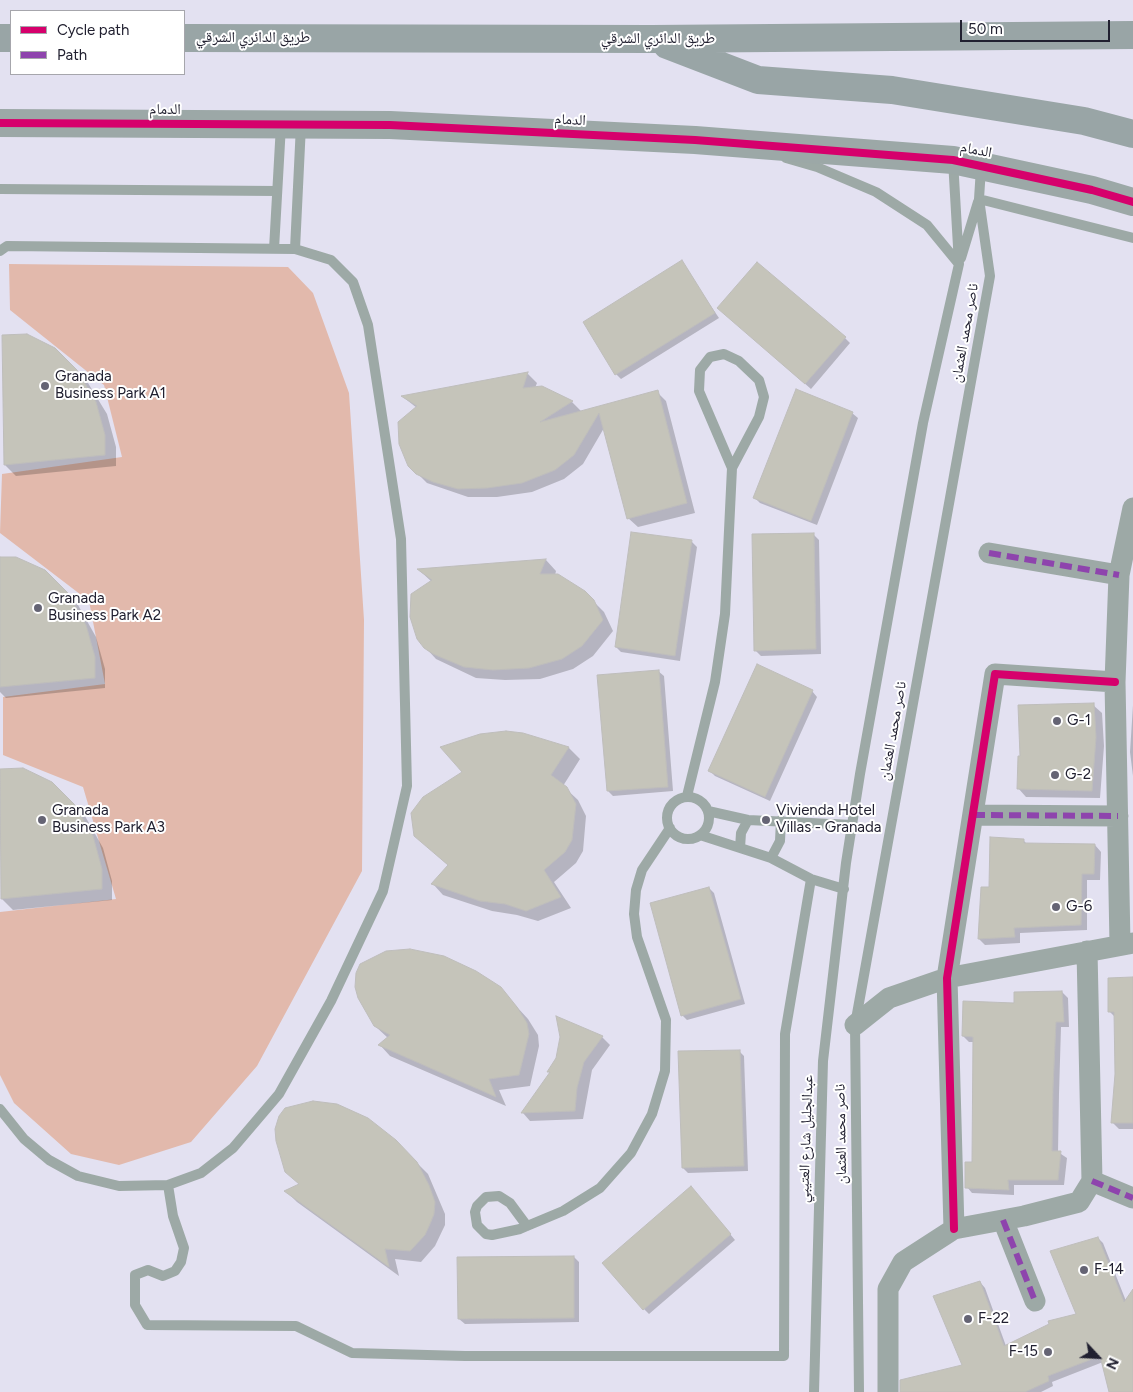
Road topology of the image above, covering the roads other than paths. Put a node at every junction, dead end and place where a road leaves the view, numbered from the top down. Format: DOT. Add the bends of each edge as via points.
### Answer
graph roads {
  1 [pos="1133,35"];
  2 [pos="185,38"];
  3 [pos="652,39"];
  4 [pos="0,123"];
  5 [pos="291,124"];
  6 [pos="1133,134"];
  7 [pos="742,145"];
  8 [pos="952,160"];
  9 [pos="981,165"];
  10 [pos="0,189"];
  11 [pos="274,191"];
  12 [pos="979,199"];
  13 [pos="1133,202"];
  14 [pos="1133,238"];
  15 [pos="274,249"];
  16 [pos="296,249"];
  17 [pos="0,251"];
  18 [pos="959,264"];
  19 [pos="732,468"];
  20 [pos="1133,508"];
  21 [pos="989,553"];
  22 [pos="1118,575"];
  23 [pos="1115,682"];
  24 [pos="687,796"];
  25 [pos="708,811"];
  26 [pos="973,815"];
  27 [pos="1118,816"];
  28 [pos="748,820"];
  29 [pos="781,820"];
  30 [pos="853,825"];
  31 [pos="670,828"];
  32 [pos="700,835"];
  33 [pos="740,848"];
  34 [pos="771,858"];
  35 [pos="811,879"];
  36 [pos="844,888"];
  37 [pos="1127,944"];
  38 [pos="1086,951"];
  39 [pos="947,978"];
  40 [pos="855,1025"];
  41 [pos="0,1109"];
  42 [pos="1092,1181"];
  43 [pos="168,1186"];
  44 [pos="1133,1198"];
  45 [pos="1003,1220"];
  46 [pos="527,1226"];
  47 [pos="954,1229"];
  48 [pos="1035,1301"];
  49 [pos="814,1392"];
  50 [pos="859,1392"];
  51 [pos="888,1392"];
  1 -- 3 [label="highway, طريق الدائري الشرقي"];
  2 -- 3 [label="highway, طريق الدائري الشرقي"];
  3 -- 6 [label="highway" via="758,80 892,90 1084,121"];
  4 -- 5 [label="street, الدمام"];
  5 -- 7 [label="street, الدمام" via="390,125"];
  5 -- 11 [label="lane"];
  5 -- 16 [label="lane"];
  7 -- 8 [label="street, الدمام"];
  7 -- 18 [label="lane" via="817,168 876,192 927,225"];
  8 -- 9 [label="street, الدمام"];
  8 -- 18 [label="lane"];
  9 -- 12 [label="lane"];
  9 -- 13 [label="street, الدمام"];
  10 -- 11 [label="lane"];
  11 -- 15 [label="lane"];
  12 -- 14 [label="lane"];
  12 -- 18 [label="lane"];
  12 -- 40 [label="lane, ناصر محمد العثمان" via="990,276"];
  15 -- 16 [label="lane"];
  15 -- 17 [label="lane" via="7,246"];
  16 -- 43 [label="lane" via="331,260 353,282 368,325 401,539 407,786 383,891 331,1001 279,1094 233,1148 201,1173"];
  18 -- 30 [label="lane, عبدالجليل شارع العتيبي" via="923,423"];
  19 -- 19 [label="lane" via="700,391 700,370 710,357 724,354 739,361 758,380 764,396 759,417"];
  19 -- 24 [label="lane" via="725,614 715,682"];
  20 -- 22 [label="street"];
  21 -- 22 [label="street"];
  22 -- 23 [label="street"];
  23 -- 26 [label="street" via="995,674"];
  23 -- 27 [label="street"];
  24 -- 25 [label="lane" via="700,800"];
  24 -- 31 [label="lane" via="670,807 667,821"];
  25 -- 28 [label="lane"];
  25 -- 32 [label="lane" via="708,824"];
  26 -- 27 [label="street"];
  26 -- 39 [label="street"];
  27 -- 37 [label="street"];
  28 -- 29 [label="lane"];
  28 -- 33 [label="lane" via="741,833"];
  29 -- 30 [label="lane"];
  29 -- 34 [label="lane" via="780,841"];
  30 -- 36 [label="lane, عبدالجليل شارع العتيبي"];
  31 -- 32 [label="lane" via="680,837"];
  31 -- 46 [label="lane" via="642,870 634,914 637,937 666,1020 665,1071 652,1114 631,1153 600,1188 563,1211"];
  32 -- 33 [label="lane"];
  33 -- 34 [label="lane"];
  34 -- 35 [label="lane"];
  35 -- 36 [label="lane"];
  35 -- 43 [label="lane" via="785,1034 784,1356 352,1353 296,1326 147,1325 135,1305 135,1275 148,1270 163,1276 175,1271 184,1248 173,1216"];
  36 -- 49 [label="lane, عبدالجليل شارع العتيبي" via="823,1061"];
  37 -- 38 [label="street"];
  38 -- 39 [label="street"];
  38 -- 42 [label="street"];
  39 -- 40 [label="street" via="889,998"];
  39 -- 47 [label="street"];
  40 -- 50 [label="lane, ناصر محمد العثمان"];
  41 -- 43 [label="lane" via="24,1139 48,1160 78,1176 119,1186"];
  42 -- 44 [label="street"];
  42 -- 45 [label="street" via="1079,1202"];
  45 -- 47 [label="street"];
  45 -- 48 [label="street"];
  46 -- 46 [label="lane" via="492,1236 477,1225 475,1212 481,1201 499,1196 510,1203"];
  47 -- 51 [label="street" via="904,1262 888,1289"];
}
